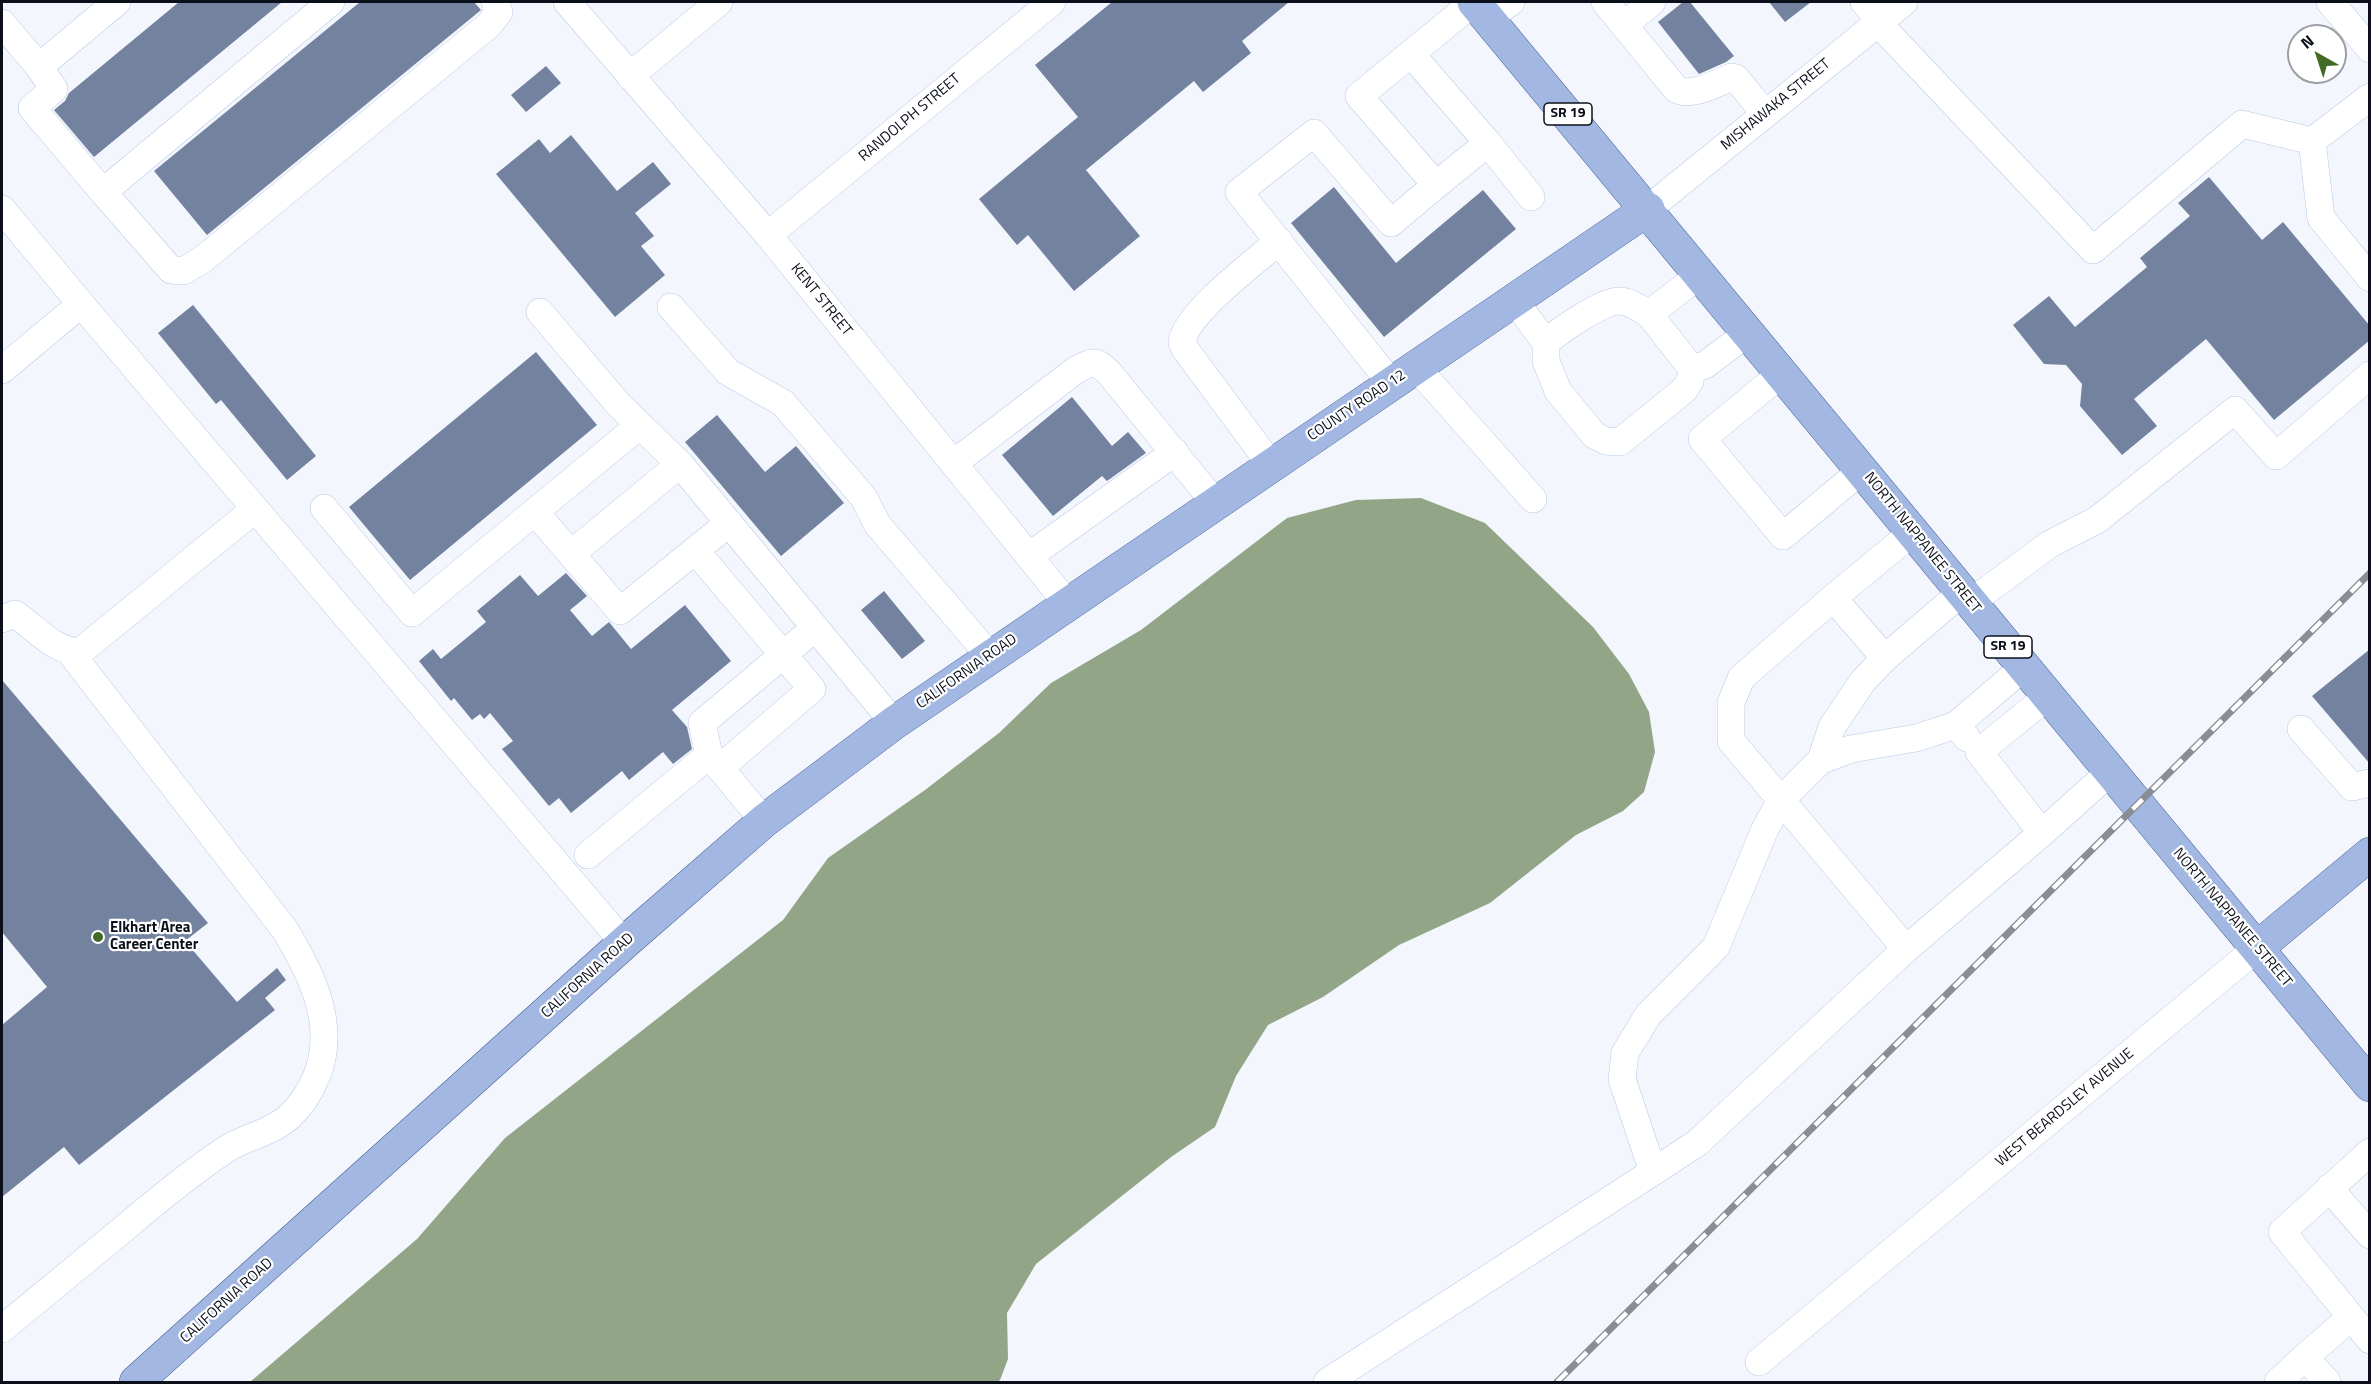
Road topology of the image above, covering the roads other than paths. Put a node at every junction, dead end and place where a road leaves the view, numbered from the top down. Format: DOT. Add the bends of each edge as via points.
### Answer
graph roads {
  1 [pos="117,2"];
  2 [pos="331,2"];
  3 [pos="495,2"];
  4 [pos="567,2"];
  5 [pos="719,2"];
  6 [pos="1052,2"];
  7 [pos="1605,2"];
  8 [pos="1652,2"];
  9 [pos="1904,2"];
  10 [pos="2330,2"];
  11 [pos="1491,7"];
  12 [pos="1874,15"];
  13 [pos="2,23"];
  14 [pos="1624,25"];
  15 [pos="2370,49"];
  16 [pos="1411,54"];
  17 [pos="39,67"];
  18 [pos="630,76"];
  19 [pos="2370,97"];
  20 [pos="1765,114"];
  21 [pos="2312,141"];
  22 [pos="1488,143"];
  23 [pos="1436,185"];
  24 [pos="103,192"];
  25 [pos="1531,197"];
  26 [pos="2,209"];
  27 [pos="1648,209"];
  28 [pos="768,235"];
  29 [pos="1279,241"];
  30 [pos="1701,274"];
  31 [pos="2370,278"];
  32 [pos="1514,300"];
  33 [pos="81,304"];
  34 [pos="671,307"];
  35 [pos="540,312"];
  36 [pos="1649,314"];
  37 [pos="1749,332"];
  38 [pos="1546,343"];
  39 [pos="1692,369"];
  40 [pos="2,370"];
  41 [pos="1782,373"];
  42 [pos="1403,375"];
  43 [pos="2370,375"];
  44 [pos="640,425"];
  45 [pos="1175,452"];
  46 [pos="954,463"];
  47 [pos="680,464"];
  48 [pos="1271,465"];
  49 [pos="1862,470"];
  50 [pos="1533,500"];
  51 [pos="1215,503"];
  52 [pos="324,508"];
  53 [pos="255,509"];
  54 [pos="535,512"];
  55 [pos="729,523"];
  56 [pos="1913,531"];
  57 [pos="695,550"];
  58 [pos="572,554"];
  59 [pos="1029,556"];
  60 [pos="1967,597"];
  61 [pos="1833,598"];
  62 [pos="1067,603"];
  63 [pos="2,619"];
  64 [pos="815,628"];
  65 [pos="70,652"];
  66 [pos="783,655"];
  67 [pos="990,656"];
  68 [pos="1885,658"];
  69 [pos="2024,667"];
  70 [pos="2048,696"];
  71 [pos="894,723"];
  72 [pos="1956,725"];
  73 [pos="2301,729"];
  74 [pos="1979,752"];
  75 [pos="1821,760"];
  76 [pos="715,761"];
  77 [pos="2110,772"];
  78 [pos="2370,783"];
  79 [pos="1781,800"];
  80 [pos="764,821"];
  81 [pos="2042,833"];
  82 [pos="2370,854"];
  83 [pos="588,855"];
  84 [pos="624,943"];
  85 [pos="2257,948"];
  86 [pos="1906,949"];
  87 [pos="2370,1085"];
  88 [pos="2370,1152"];
  89 [pos="1653,1172"];
  90 [pos="2329,1188"];
  91 [pos="2370,1235"];
  92 [pos="2351,1317"];
  93 [pos="2,1329"];
  94 [pos="2370,1340"];
  95 [pos="2306,1357"];
  96 [pos="1760,1362"];
  97 [pos="136,1383"];
  98 [pos="1327,1383"];
  99 [pos="2278,1383"];
  100 [pos="2327,1383"];
  1 -- 17 [label="street"];
  2 -- 24 [label="street"];
  3 -- 24 [label="street" via="499,12 489,25 229,239 183,271 171,270"];
  4 -- 18 [label="street, KENT STREET"];
  5 -- 18 [label="street"];
  6 -- 28 [label="street, RANDOLPH STREET"];
  7 -- 14 [label="street"];
  8 -- 14 [label="street"];
  9 -- 12 [label="street, MISHAWAKA STREET"];
  10 -- 15 [label="street"];
  11 -- 16 [label="street"];
  11 -- 27 [label="main road, NORTH NAPPANEE STREET / SR 19"];
  12 -- 20 [label="street, MISHAWAKA STREET"];
  12 -- 21 [label="street" via="2093,249 2242,124"];
  13 -- 17 [label="street"];
  14 -- 20 [label="street" via="1676,89 1690,92 1736,78"];
  16 -- 22 [label="street"];
  16 -- 23 [label="street" via="1359,96"];
  17 -- 24 [label="street" via="54,89 32,108"];
  18 -- 28 [label="street, KENT STREET"];
  19 -- 21 [label="street"];
  20 -- 27 [label="street, MISHAWAKA STREET"];
  21 -- 31 [label="street" via="2321,218"];
  22 -- 23 [label="street"];
  22 -- 25 [label="street"];
  23 -- 29 [label="street" via="1391,223 1314,133 1239,192"];
  26 -- 33 [label="street"];
  27 -- 30 [label="main road, NORTH NAPPANEE STREET / SR 19"];
  27 -- 32 [label="main road, COUNTY ROAD 12"];
  28 -- 46 [label="street, KENT STREET"];
  29 -- 42 [label="street"];
  29 -- 48 [label="street" via="1210,301 1188,325 1182,342"];
  30 -- 36 [label="street"];
  30 -- 37 [label="main road, NORTH NAPPANEE STREET / SR 19"];
  32 -- 38 [label="street"];
  32 -- 42 [label="main road, COUNTY ROAD 12"];
  33 -- 40 [label="street"];
  33 -- 53 [label="street"];
  34 -- 67 [label="street" via="728,372 783,403 864,498 877,524"];
  35 -- 44 [label="street"];
  36 -- 38 [label="street" via="1616,300"];
  36 -- 39 [label="street"];
  37 -- 39 [label="street" via="1705,365"];
  37 -- 41 [label="main road, NORTH NAPPANEE STREET / SR 19"];
  38 -- 39 [label="street" via="1546,361 1558,391 1594,435 1606,441 1620,442 1684,390"];
  41 -- 49 [label="main road, NORTH NAPPANEE STREET / SR 19"];
  41 -- 49 [label="street" via="1702,439 1783,536"];
  42 -- 48 [label="main road, COUNTY ROAD 12"];
  42 -- 50 [label="street"];
  43 -- 60 [label="street" via="2276,456 2235,410 2097,520 2050,544"];
  44 -- 47 [label="street"];
  44 -- 54 [label="street"];
  45 -- 46 [label="street" via="1110,374 1099,363 1090,362"];
  45 -- 51 [label="street"];
  45 -- 59 [label="street"];
  46 -- 59 [label="street, KENT STREET"];
  47 -- 55 [label="street"];
  47 -- 58 [label="street"];
  48 -- 51 [label="main road, COUNTY ROAD 12"];
  49 -- 56 [label="main road, NORTH NAPPANEE STREET / SR 19"];
  51 -- 62 [label="main road, COUNTY ROAD 12"];
  52 -- 54 [label="street" via="412,613"];
  53 -- 65 [label="street" via="98,639 81,651"];
  53 -- 84 [label="street"];
  54 -- 58 [label="street"];
  55 -- 57 [label="street"];
  55 -- 64 [label="street"];
  56 -- 60 [label="main road, NORTH NAPPANEE STREET / SR 19"];
  56 -- 61 [label="street"];
  57 -- 58 [label="street" via="620,611"];
  57 -- 66 [label="street"];
  59 -- 62 [label="street, KENT STREET"];
  60 -- 68 [label="street"];
  60 -- 69 [label="main road, NORTH NAPPANEE STREET / SR 19"];
  61 -- 68 [label="street"];
  61 -- 79 [label="street" via="1741,678 1731,703 1731,741"];
  62 -- 67 [label="main road, CALIFORNIA ROAD"];
  63 -- 65 [label="street" via="15,614"];
  64 -- 66 [label="street"];
  64 -- 71 [label="street"];
  65 -- 93 [label="street" via="285,930 306,965 319,1000 324,1026 322,1053 312,1087 282,1123 226,1149"];
  66 -- 76 [label="street" via="702,723"];
  66 -- 76 [label="street" via="812,689"];
  67 -- 71 [label="main road, CALIFORNIA ROAD"];
  68 -- 75 [label="street" via="1863,681 1832,727"];
  69 -- 70 [label="main road, NORTH NAPPANEE STREET / SR 19"];
  69 -- 72 [label="street"];
  70 -- 74 [label="street"];
  70 -- 77 [label="main road, NORTH NAPPANEE STREET / SR 19"];
  71 -- 80 [label="main road, CALIFORNIA ROAD"];
  72 -- 74 [label="street"];
  72 -- 75 [label="street" via="1916,738 1851,749"];
  73 -- 78 [label="street" via="2352,787"];
  74 -- 81 [label="street"];
  75 -- 79 [label="street"];
  76 -- 80 [label="street"];
  76 -- 83 [label="street"];
  77 -- 81 [label="street"];
  77 -- 85 [label="main road, NORTH NAPPANEE STREET / SR 19"];
  79 -- 86 [label="street"];
  79 -- 89 [label="street" via="1716,947 1648,1015 1625,1053 1622,1079"];
  80 -- 84 [label="main road, CALIFORNIA ROAD"];
  81 -- 86 [label="street"];
  82 -- 85 [label="main road, WEST BEARDSLEY AVENUE"];
  84 -- 97 [label="main road, CALIFORNIA ROAD"];
  85 -- 87 [label="main road, NORTH NAPPANEE STREET / SR 19"];
  85 -- 96 [label="street, WEST BEARDSLEY AVENUE"];
  86 -- 89 [label="street" via="1697,1143"];
  88 -- 90 [label="street"];
  89 -- 98 [label="street"];
  90 -- 91 [label="street"];
  90 -- 92 [label="street" via="2282,1232"];
  92 -- 94 [label="street"];
  92 -- 95 [label="street"];
  95 -- 99 [label="street"];
  95 -- 100 [label="street"];
}
